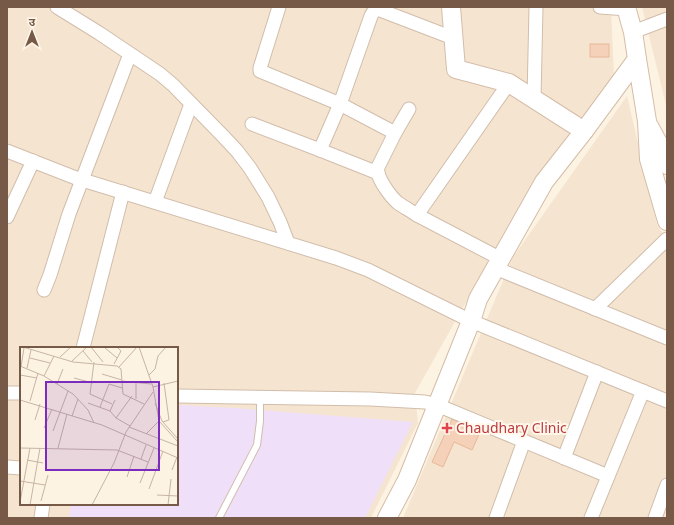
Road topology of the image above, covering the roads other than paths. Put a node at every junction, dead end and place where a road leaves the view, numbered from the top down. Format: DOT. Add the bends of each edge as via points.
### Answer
graph roads {
  1 [pos="451,7"];
  2 [pos="536,7"];
  3 [pos="600,7"];
  4 [pos="62,8"];
  5 [pos="277,8"];
  6 [pos="627,8"];
  7 [pos="667,19"];
  8 [pos="633,32"];
  9 [pos="453,38"];
  10 [pos="130,54"];
  11 [pos="637,59"];
  12 [pos="509,83"];
  13 [pos="534,98"];
  14 [pos="191,104"];
  15 [pos="340,104"];
  16 [pos="409,109"];
  17 [pos="647,122"];
  18 [pos="252,124"];
  19 [pos="584,132"];
  20 [pos="395,133"];
  21 [pos="320,150"];
  22 [pos="7,151"];
  23 [pos="32,161"];
  24 [pos="667,165"];
  25 [pos="378,173"];
  26 [pos="82,179"];
  27 [pos="123,192"];
  28 [pos="155,202"];
  29 [pos="417,215"];
  30 [pos="7,217"];
  31 [pos="667,221"];
  32 [pos="667,239"];
  33 [pos="288,243"];
  34 [pos="498,264"];
  35 [pos="44,290"];
  36 [pos="595,309"];
  37 [pos="471,321"];
  38 [pos="667,338"];
  39 [pos="83,347"];
  40 [pos="598,372"];
  41 [pos="643,391"];
  42 [pos="7,393"];
  43 [pos="20,393"];
  44 [pos="178,396"];
  45 [pos="260,397"];
  46 [pos="667,401"];
  47 [pos="437,405"];
  48 [pos="524,441"];
  49 [pos="564,458"];
  50 [pos="7,466"];
  51 [pos="20,468"];
  52 [pos="608,476"];
  53 [pos="667,485"];
  54 [pos="42,505"];
  55 [pos="41,518"];
  56 [pos="219,518"];
  57 [pos="387,518"];
  58 [pos="496,518"];
  59 [pos="591,518"];
  60 [pos="655,518"];
  1 -- 9 [label="street"];
  2 -- 13 [label="street"];
  3 -- 6 [label="street"];
  4 -- 10 [label="street"];
  5 -- 15 [label="street" via="260,71"];
  6 -- 8 [label="street"];
  7 -- 8 [label="street"];
  8 -- 11 [label="street"];
  9 -- 12 [label="street" via="456,69"];
  9 -- 15 [label="street" via="380,10 374,11 370,16"];
  10 -- 14 [label="street" via="164,76"];
  10 -- 26 [label="street"];
  11 -- 17 [label="street"];
  11 -- 19 [label="street"];
  12 -- 13 [label="street"];
  12 -- 29 [label="street"];
  13 -- 19 [label="street"];
  14 -- 28 [label="street"];
  14 -- 33 [label="street" via="250,168 268,197"];
  15 -- 20 [label="street"];
  15 -- 21 [label="street"];
  16 -- 20 [label="street"];
  17 -- 24 [label="street"];
  17 -- 31 [label="street" via="649,159"];
  18 -- 21 [label="street"];
  19 -- 34 [label="street" via="544,182"];
  20 -- 25 [label="street" via="378,167"];
  21 -- 25 [label="street"];
  22 -- 23 [label="street"];
  23 -- 26 [label="street"];
  23 -- 30 [label="street"];
  25 -- 29 [label="street" via="395,200"];
  26 -- 27 [label="street"];
  26 -- 35 [label="street"];
  27 -- 28 [label="street"];
  27 -- 39 [label="street"];
  28 -- 33 [label="street"];
  29 -- 34 [label="street"];
  32 -- 36 [label="street"];
  33 -- 37 [label="street" via="368,270"];
  34 -- 36 [label="street"];
  34 -- 37 [label="street" via="478,299"];
  36 -- 38 [label="street"];
  37 -- 40 [label="street"];
  37 -- 47 [label="street"];
  40 -- 41 [label="street"];
  40 -- 49 [label="street"];
  41 -- 46 [label="street"];
  41 -- 52 [label="street"];
  42 -- 43 [label="street"];
  44 -- 45 [label="street"];
  45 -- 47 [label="street" via="404,400"];
  45 -- 56 [label="lane" via="257,445"];
  47 -- 48 [label="street"];
  47 -- 57 [label="street" via="407,480"];
  48 -- 49 [label="street"];
  48 -- 58 [label="street"];
  49 -- 52 [label="street"];
  50 -- 51 [label="street"];
  52 -- 59 [label="street"];
  53 -- 60 [label="street"];
  54 -- 55 [label="street"];
}
